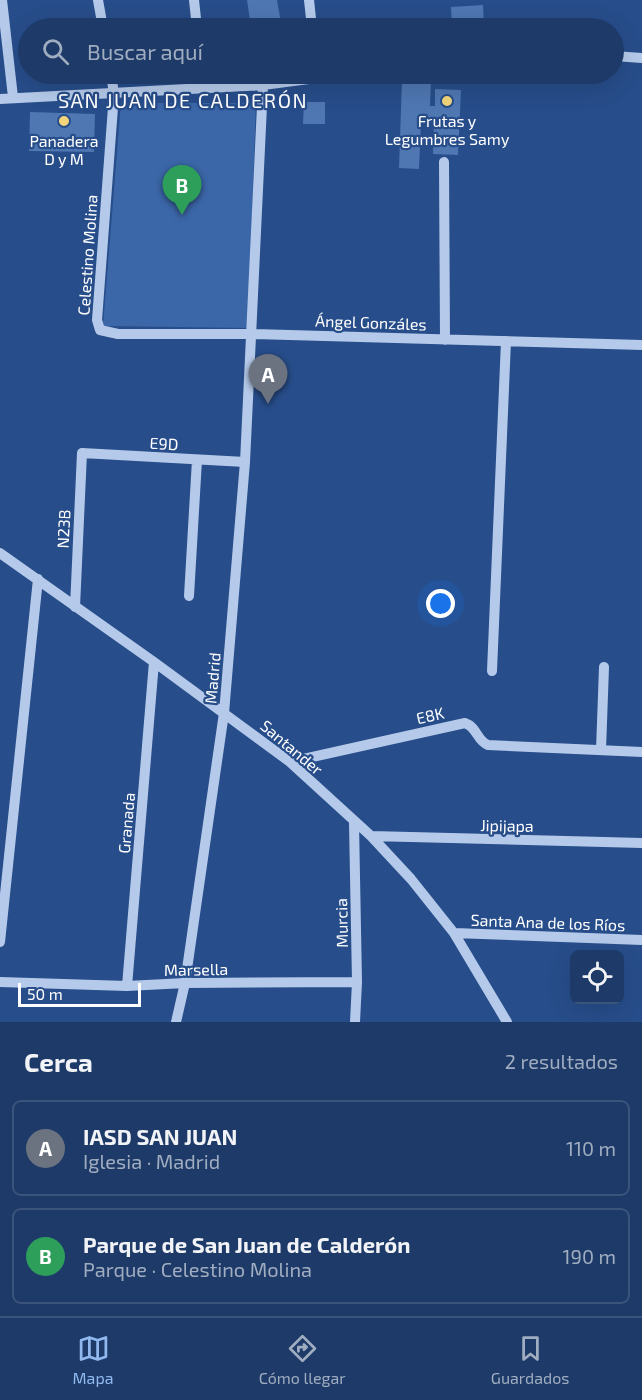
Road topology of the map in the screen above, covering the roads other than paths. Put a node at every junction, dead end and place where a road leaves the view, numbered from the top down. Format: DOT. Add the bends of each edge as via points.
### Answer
graph roads {
  1 [pos="2,0"];
  2 [pos="98,0"];
  3 [pos="194,0"];
  4 [pos="309,0"];
  5 [pos="101,18"];
  6 [pos="196,18"];
  7 [pos="311,18"];
  8 [pos="624,57"];
  9 [pos="642,58"];
  10 [pos="112,84"];
  11 [pos="203,84"];
  12 [pos="273,84"];
  13 [pos="263,86"];
  14 [pos="203,89"];
  15 [pos="114,94"];
  16 [pos="14,97"];
  17 [pos="0,99"];
  18 [pos="444,162"];
  19 [pos="100,330"];
  20 [pos="252,334"];
  21 [pos="445,340"];
  22 [pos="506,341"];
  23 [pos="642,345"];
  24 [pos="82,453"];
  25 [pos="197,460"];
  26 [pos="245,462"];
  27 [pos="0,553"];
  28 [pos="38,579"];
  29 [pos="189,596"];
  30 [pos="75,607"];
  31 [pos="154,662"];
  32 [pos="603,668"];
  33 [pos="492,671"];
  34 [pos="224,713"];
  35 [pos="601,750"];
  36 [pos="642,752"];
  37 [pos="290,762"];
  38 [pos="354,823"];
  39 [pos="371,836"];
  40 [pos="642,843"];
  41 [pos="454,933"];
  42 [pos="642,940"];
  43 [pos="0,942"];
  44 [pos="0,982"];
  45 [pos="357,982"];
  46 [pos="184,983"];
  47 [pos="127,986"];
  48 [pos="176,1022"];
  49 [pos="355,1022"];
  50 [pos="507,1022"];
  1 -- 16 [label="street"];
  2 -- 5 [label="street"];
  3 -- 6 [label="street"];
  4 -- 7 [label="street"];
  8 -- 9 [label="street"];
  10 -- 15 [label="street, Celestino Molina"];
  11 -- 14 [label="street"];
  12 -- 13 [label="street"];
  13 -- 14 [label="street"];
  13 -- 20 [label="street, Madrid"];
  14 -- 15 [label="street"];
  15 -- 16 [label="street"];
  15 -- 19 [label="street, Celestino Molina" via="97,320"];
  16 -- 17 [label="street"];
  18 -- 21 [label="street"];
  19 -- 20 [label="street, Ángel Gonzáles" via="118,334"];
  20 -- 21 [label="street, Ángel Gonzáles"];
  20 -- 26 [label="street, Madrid"];
  21 -- 22 [label="street, Ángel Gonzáles"];
  22 -- 23 [label="street, Ángel Gonzáles"];
  22 -- 33 [label="street"];
  24 -- 25 [label="street, E9D"];
  24 -- 30 [label="street, N23B"];
  25 -- 26 [label="street, E9D"];
  25 -- 29 [label="street"];
  26 -- 34 [label="street, Madrid"];
  27 -- 28 [label="street, Santander"];
  28 -- 30 [label="street, Santander"];
  28 -- 43 [label="street"];
  30 -- 31 [label="street, Santander"];
  31 -- 34 [label="street, Santander"];
  31 -- 47 [label="street, Granada"];
  32 -- 35 [label="street"];
  34 -- 37 [label="street, Santander"];
  34 -- 46 [label="street, Madrid"];
  35 -- 36 [label="street, E8K"];
  35 -- 37 [label="street, E8K" via="488,745 465,723"];
  37 -- 38 [label="street, Santander"];
  38 -- 39 [label="street, Santander"];
  38 -- 45 [label="street, Murcia"];
  39 -- 40 [label="street, Jipijapa"];
  39 -- 41 [label="street, Santander"];
  41 -- 42 [label="street, Santa Ana de los Ríos"];
  41 -- 50 [label="street, Santander"];
  44 -- 47 [label="street, Marsella"];
  45 -- 46 [label="street, Marsella"];
  45 -- 49 [label="street, Murcia"];
  46 -- 47 [label="street, Marsella"];
  46 -- 48 [label="street, Madrid"];
}
